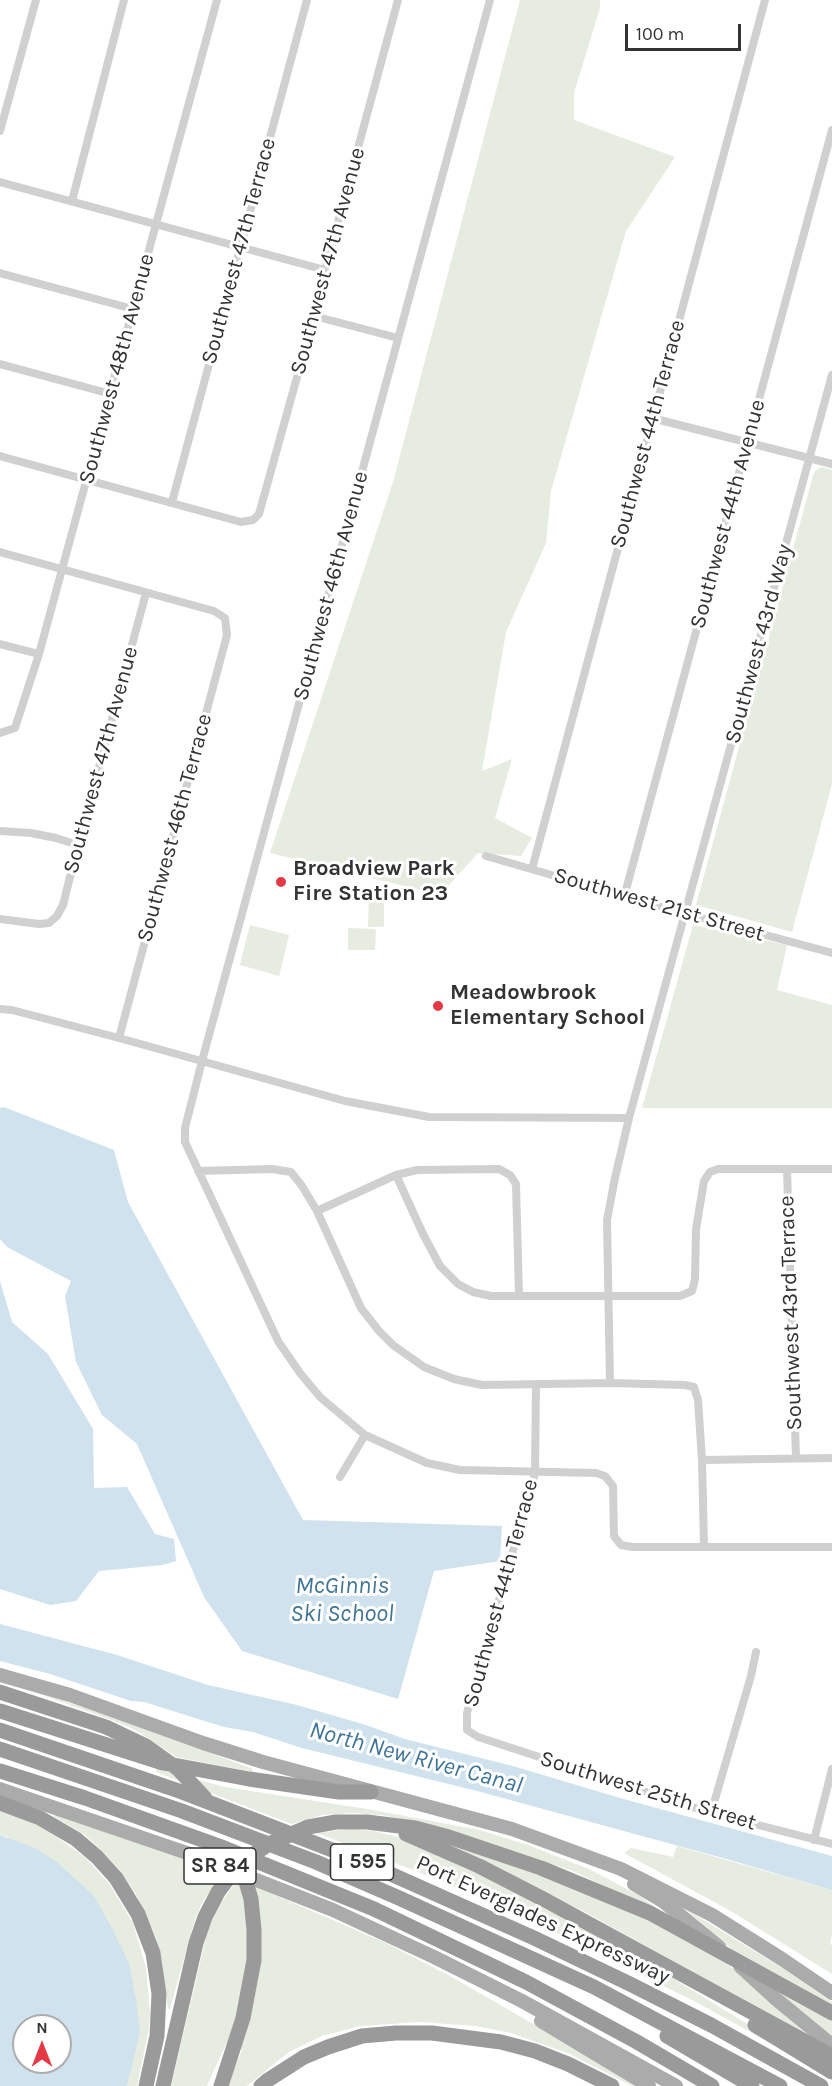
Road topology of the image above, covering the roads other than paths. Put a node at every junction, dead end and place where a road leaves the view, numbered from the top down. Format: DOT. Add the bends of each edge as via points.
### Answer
graph roads {
  1 [pos="36,0"];
  2 [pos="124,0"];
  3 [pos="218,0"];
  4 [pos="307,0"];
  5 [pos="398,0"];
  6 [pos="490,0"];
  7 [pos="765,0"];
  8 [pos="832,130"];
  9 [pos="0,131"];
  10 [pos="0,182"];
  11 [pos="72,201"];
  12 [pos="157,224"];
  13 [pos="240,246"];
  14 [pos="325,270"];
  15 [pos="0,273"];
  16 [pos="133,309"];
  17 [pos="314,316"];
  18 [pos="398,338"];
  19 [pos="0,364"];
  20 [pos="832,375"];
  21 [pos="111,394"];
  22 [pos="652,418"];
  23 [pos="748,442"];
  24 [pos="0,456"];
  25 [pos="809,459"];
  26 [pos="832,464"];
  27 [pos="87,480"];
  28 [pos="172,502"];
  29 [pos="0,552"];
  30 [pos="63,569"];
  31 [pos="146,593"];
  32 [pos="0,644"];
  33 [pos="39,654"];
  34 [pos="3,732"];
  35 [pos="0,831"];
  36 [pos="78,845"];
  37 [pos="486,856"];
  38 [pos="532,869"];
  39 [pos="624,897"];
  40 [pos="686,914"];
  41 [pos="0,919"];
  42 [pos="832,952"];
  43 [pos="0,1009"];
  44 [pos="119,1038"];
  45 [pos="202,1061"];
  46 [pos="629,1118"];
  47 [pos="787,1168"];
  48 [pos="832,1169"];
  49 [pos="198,1171"];
  50 [pos="396,1175"];
  51 [pos="317,1211"];
  52 [pos="607,1295"];
  53 [pos="519,1296"];
  54 [pos="610,1383"];
  55 [pos="536,1384"];
  56 [pos="364,1435"];
  57 [pos="796,1458"];
  58 [pos="832,1458"];
  59 [pos="702,1460"];
  60 [pos="536,1473"];
  61 [pos="340,1477"];
  62 [pos="704,1546"];
  63 [pos="832,1547"];
  64 [pos="756,1652"];
  65 [pos="0,1675"];
  66 [pos="0,1692"];
  67 [pos="0,1711"];
  68 [pos="0,1730"];
  69 [pos="467,1730"];
  70 [pos="0,1749"];
  71 [pos="832,1769"];
  72 [pos="0,1771"];
  73 [pos="0,1789"];
  74 [pos="371,1792"];
  75 [pos="0,1803"];
  76 [pos="711,1813"];
  77 [pos="381,1824"];
  78 [pos="814,1839"];
  79 [pos="553,1843"];
  80 [pos="832,1845"];
  81 [pos="477,1934"];
  82 [pos="625,1942"];
  83 [pos="758,1944"];
  84 [pos="434,1957"];
  85 [pos="832,1983"];
  86 [pos="832,1993"];
  87 [pos="832,2013"];
  88 [pos="832,2044"];
  89 [pos="233,2047"];
  90 [pos="832,2056"];
  91 [pos="285,2069"];
  92 [pos="832,2072"];
  93 [pos="146,2086"];
  94 [pos="163,2086"];
  95 [pos="214,2086"];
  96 [pos="222,2086"];
  97 [pos="261,2086"];
  98 [pos="270,2086"];
  99 [pos="612,2086"];
  100 [pos="649,2086"];
  101 [pos="676,2086"];
  102 [pos="712,2086"];
  103 [pos="752,2086"];
  104 [pos="780,2086"];
  105 [pos="821,2086"];
  1 -- 9 [label="street"];
  2 -- 11 [label="street"];
  3 -- 12 [label="street, Southwest 48th Avenue"];
  4 -- 13 [label="street, Southwest 47th Terrace"];
  5 -- 14 [label="street, Southwest 47th Avenue"];
  6 -- 18 [label="street, Southwest 46th Avenue"];
  7 -- 22 [label="street, Southwest 44th Terrace"];
  8 -- 23 [label="street, Southwest 44th Avenue"];
  10 -- 11 [label="street"];
  11 -- 12 [label="street"];
  12 -- 13 [label="street"];
  12 -- 16 [label="street, Southwest 48th Avenue"];
  13 -- 14 [label="street"];
  13 -- 28 [label="street, Southwest 47th Terrace"];
  14 -- 17 [label="street, Southwest 47th Avenue"];
  15 -- 16 [label="street"];
  16 -- 21 [label="street, Southwest 48th Avenue"];
  17 -- 18 [label="street"];
  17 -- 28 [label="street, Southwest 47th Avenue" via="259,514 253,520 241,522"];
  18 -- 45 [label="street, Southwest 46th Avenue"];
  19 -- 21 [label="street"];
  20 -- 25 [label="street, Southwest 43rd Way"];
  21 -- 27 [label="street, Southwest 48th Avenue"];
  22 -- 23 [label="street"];
  22 -- 38 [label="street, Southwest 44th Terrace"];
  23 -- 25 [label="street"];
  23 -- 39 [label="street, Southwest 44th Avenue"];
  24 -- 27 [label="street"];
  25 -- 26 [label="street"];
  25 -- 40 [label="street, Southwest 43rd Way"];
  27 -- 28 [label="street"];
  27 -- 30 [label="street, Southwest 48th Avenue"];
  29 -- 30 [label="street"];
  30 -- 31 [label="street"];
  30 -- 33 [label="street, Southwest 48th Avenue"];
  31 -- 36 [label="street, Southwest 47th Avenue"];
  31 -- 44 [label="street, Southwest 46th Terrace" via="214,611 225,618 227,635"];
  32 -- 33 [label="street"];
  33 -- 34 [label="street, Southwest 48th Avenue" via="15,728"];
  35 -- 36 [label="street" via="31,833"];
  36 -- 41 [label="street, Southwest 47th Avenue" via="57,916 39,924"];
  37 -- 38 [label="street, Southwest 21st Street"];
  38 -- 39 [label="street, Southwest 21st Street"];
  39 -- 40 [label="street, Southwest 21st Street"];
  40 -- 42 [label="street, Southwest 21st Street"];
  40 -- 46 [label="street"];
  43 -- 44 [label="street"];
  44 -- 45 [label="street"];
  45 -- 46 [label="street" via="345,1101 429,1117"];
  45 -- 49 [label="street, Southwest 46th Avenue" via="185,1134 186,1149"];
  46 -- 52 [label="street" via="607,1221"];
  47 -- 48 [label="street"];
  47 -- 52 [label="street" via="718,1169 710,1173 704,1181 696,1229 692,1291 680,1296"];
  47 -- 57 [label="street, Southwest 43rd Terrace"];
  49 -- 51 [label="street" via="272,1169 291,1173"];
  49 -- 56 [label="street, Southwest 46th Avenue" via="278,1341 320,1397"];
  50 -- 51 [label="street"];
  50 -- 53 [label="street" via="440,1266 458,1284 491,1296"];
  50 -- 53 [label="street" via="417,1170 499,1168 510,1175 516,1184"];
  51 -- 55 [label="street" via="361,1308 393,1345 424,1367 454,1379 482,1384"];
  52 -- 53 [label="street"];
  52 -- 54 [label="street"];
  54 -- 55 [label="street"];
  54 -- 59 [label="street" via="694,1387"];
  55 -- 60 [label="street, Southwest 44th Terrace"];
  56 -- 60 [label="street, Southwest 46th Avenue" via="427,1463 460,1470"];
  56 -- 61 [label="street"];
  57 -- 58 [label="street"];
  57 -- 59 [label="street"];
  59 -- 62 [label="street"];
  60 -- 62 [label="street, Southwest 46th Avenue" via="605,1476 613,1486 614,1536 621,1545"];
  60 -- 69 [label="street, Southwest 44th Terrace" via="467,1713"];
  62 -- 63 [label="street"];
  64 -- 76 [label="street"];
  65 -- 74 [label="main road" via="70,1695 230,1752"];
  66 -- 89 [label="highway" via="106,1727 146,1746 183,1774 210,1805 239,1860 251,1899 254,1930 254,1960"];
  67 -- 74 [label="highway" via="163,1763 339,1792"];
  68 -- 105 [label="highway, Port Everglades Expressway / I 595" via="194,1796 377,1868 630,1984"];
  69 -- 76 [label="street, Southwest 25th Street" via="478,1737"];
  70 -- 81 [label="highway" via="250,1837"];
  71 -- 78 [label="street"];
  72 -- 102 [label="highway, I 595" via="199,1839 374,1909 526,1982"];
  73 -- 84 [label="main road, SR 84" via="256,1880 333,1910"];
  74 -- 79 [label="main road"];
  75 -- 93 [label="highway" via="39,1818 76,1839 116,1878 138,1914 153,1953 159,1994 157,2036"];
  76 -- 78 [label="street, Southwest 25th Street"];
  77 -- 82 [label="highway" via="479,1866"];
  77 -- 87 [label="highway" via="448,1837 541,1868 650,1913"];
  77 -- 94 [label="highway" via="322,1824 282,1837 257,1852 227,1880 205,1917"];
  78 -- 80 [label="street, Southwest 25th Street"];
  79 -- 83 [label="main road" via="653,1883"];
  79 -- 88 [label="main road" via="664,1902"];
  81 -- 103 [label="highway" via="601,1997"];
  81 -- 104 [label="highway" via="594,1987"];
  82 -- 90 [label="highway"];
  82 -- 92 [label="highway"];
  83 -- 85 [label="main road"];
  83 -- 86 [label="main road"];
  84 -- 100 [label="main road"];
  84 -- 101 [label="main road, SR 84"];
  89 -- 95 [label="highway"];
  89 -- 96 [label="highway"];
  91 -- 97 [label="highway"];
  91 -- 98 [label="highway"];
  91 -- 99 [label="highway" via="328,2047 362,2036 432,2033 501,2042 535,2051"];
}
